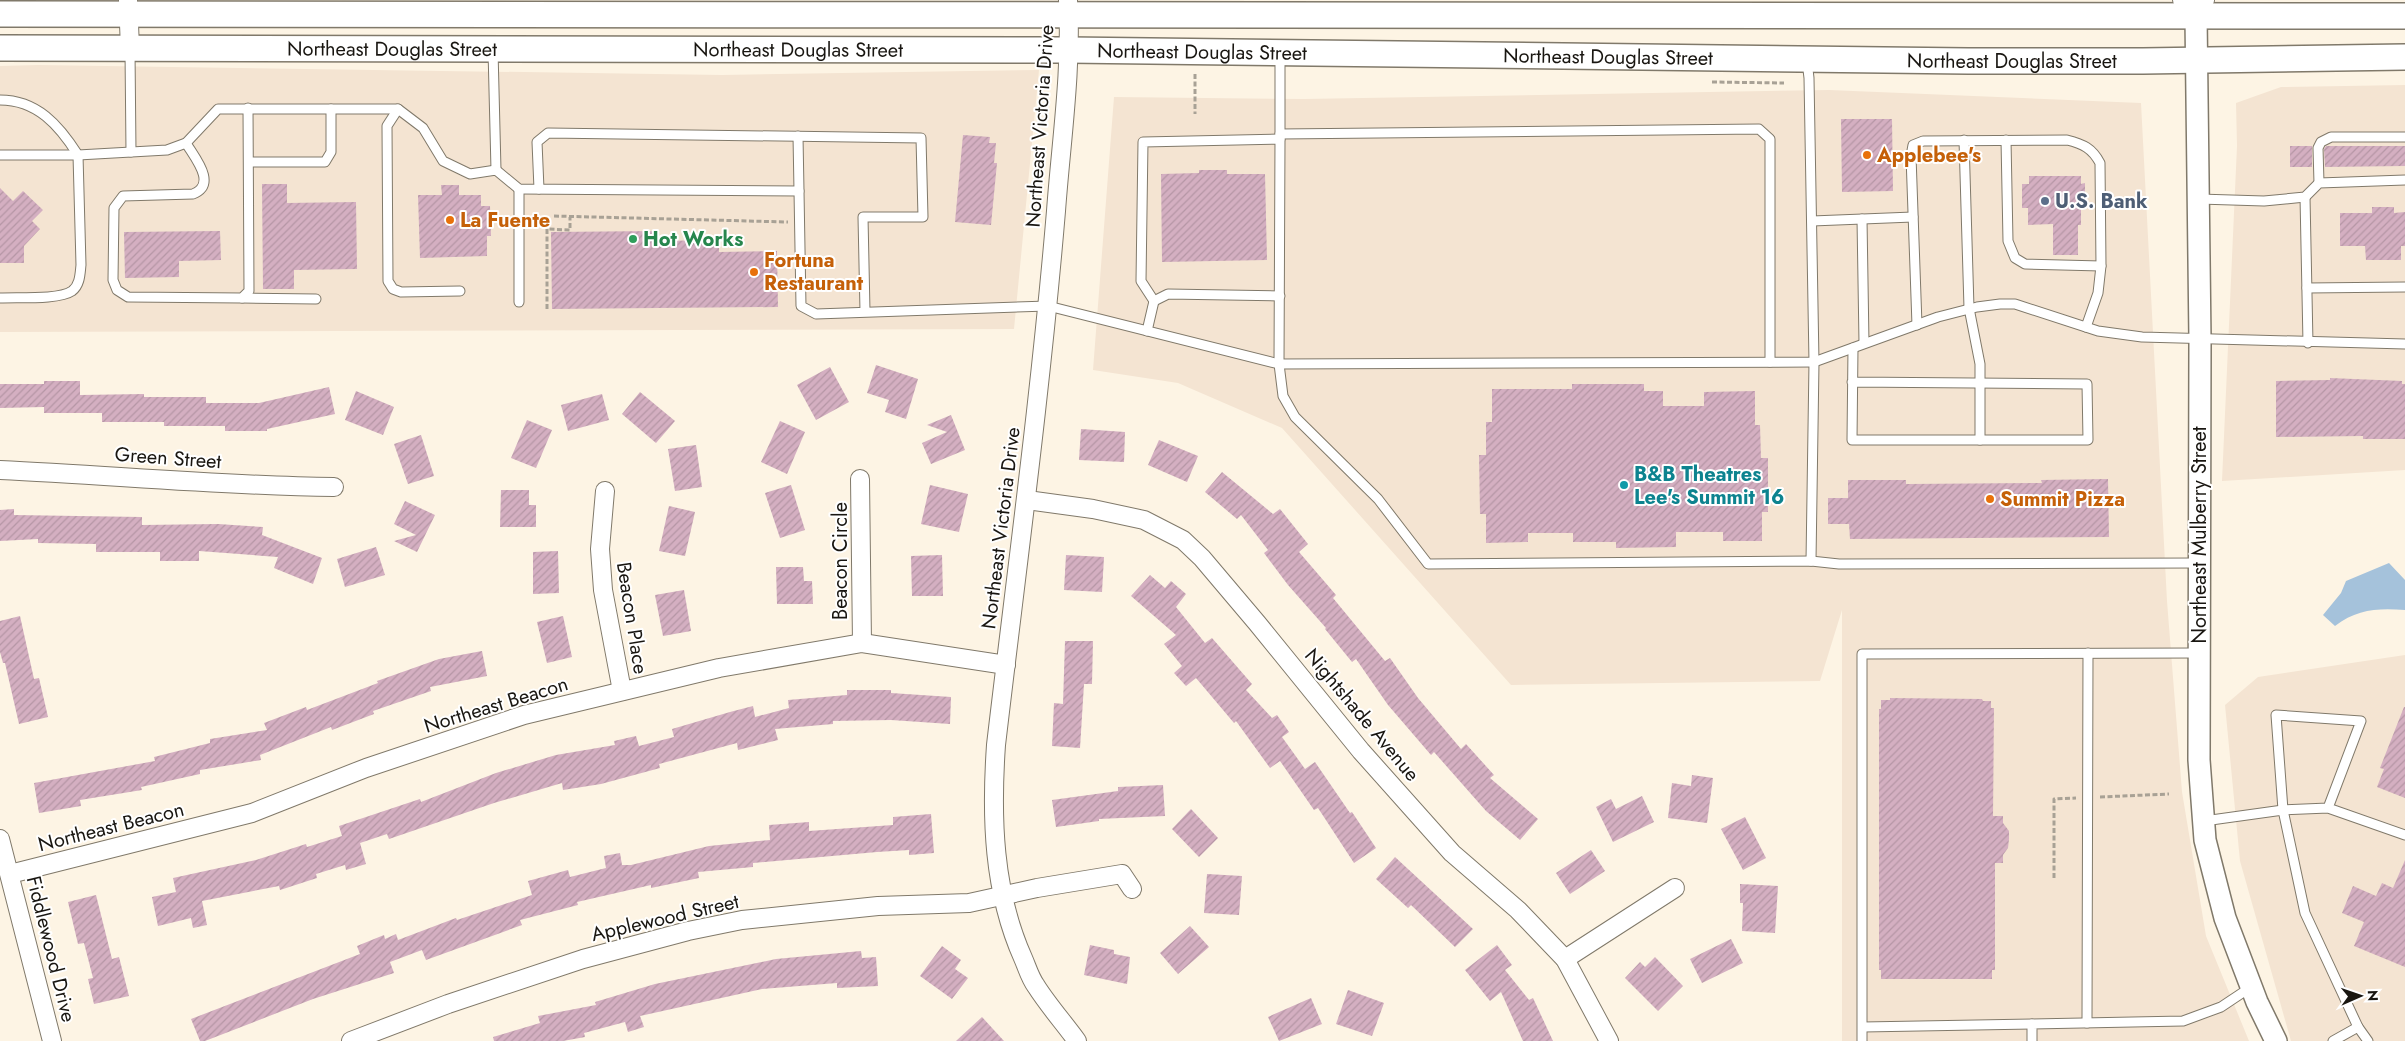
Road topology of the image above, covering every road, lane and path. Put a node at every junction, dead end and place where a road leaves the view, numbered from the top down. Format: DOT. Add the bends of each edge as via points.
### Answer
graph roads {
  1 [pos="2194,5"];
  2 [pos="128,7"];
  3 [pos="495,7"];
  4 [pos="1069,7"];
  5 [pos="0,14"];
  6 [pos="2405,16"];
  7 [pos="0,48"];
  8 [pos="130,48"];
  9 [pos="456,50"];
  10 [pos="493,50"];
  11 [pos="1068,50"];
  12 [pos="1280,52"];
  13 [pos="2405,57"];
  14 [pos="1807,58"];
  15 [pos="2196,59"];
  16 [pos="1195,74"];
  17 [pos="0,100"];
  18 [pos="248,108"];
  19 [pos="331,109"];
  20 [pos="398,110"];
  21 [pos="1195,114"];
  22 [pos="798,136"];
  23 [pos="1280,137"];
  24 [pos="2405,137"];
  25 [pos="1964,140"];
  26 [pos="2006,140"];
  27 [pos="186,144"];
  28 [pos="132,152"];
  29 [pos="0,155"];
  30 [pos="78,155"];
  31 [pos="249,162"];
  32 [pos="496,170"];
  33 [pos="2405,180"];
  34 [pos="2319,183"];
  35 [pos="519,189"];
  36 [pos="539,189"];
  37 [pos="799,190"];
  38 [pos="2305,197"];
  39 [pos="2198,199"];
  40 [pos="554,216"];
  41 [pos="570,217"];
  42 [pos="1913,217"];
  43 [pos="1862,219"];
  44 [pos="1812,221"];
  45 [pos="800,228"];
  46 [pos="2101,266"];
  47 [pos="2405,287"];
  48 [pos="2307,288"];
  49 [pos="460,291"];
  50 [pos="1280,296"];
  51 [pos="0,298"];
  52 [pos="242,298"];
  53 [pos="316,299"];
  54 [pos="1154,301"];
  55 [pos="519,302"];
  56 [pos="1048,306"];
  57 [pos="1970,308"];
  58 [pos="547,309"];
  59 [pos="865,311"];
  60 [pos="1916,325"];
  61 [pos="2086,327"];
  62 [pos="1147,331"];
  63 [pos="2200,340"];
  64 [pos="2308,343"];
  65 [pos="1864,344"];
  66 [pos="2405,344"];
  67 [pos="1853,348"];
  68 [pos="1770,362"];
  69 [pos="1814,362"];
  70 [pos="1279,364"];
  71 [pos="1852,382"];
  72 [pos="1980,383"];
  73 [pos="1980,440"];
  74 [pos="0,470"];
  75 [pos="860,479"];
  76 [pos="334,487"];
  77 [pos="605,491"];
  78 [pos="1027,500"];
  79 [pos="1811,561"];
  80 [pos="2198,563"];
  81 [pos="862,643"];
  82 [pos="2088,653"];
  83 [pos="2198,653"];
  84 [pos="1006,664"];
  85 [pos="622,691"];
  86 [pos="2328,808"];
  87 [pos="2283,810"];
  88 [pos="2204,821"];
  89 [pos="2405,835"];
  90 [pos="0,839"];
  91 [pos="10,874"];
  92 [pos="1675,888"];
  93 [pos="1132,889"];
  94 [pos="1001,895"];
  95 [pos="1565,959"];
  96 [pos="2251,987"];
  97 [pos="2087,1023"];
  98 [pos="2032,1024"];
  99 [pos="1862,1027"];
  100 [pos="2358,1027"];
  101 [pos="52,1041"];
  102 [pos="351,1041"];
  103 [pos="1077,1041"];
  104 [pos="1609,1041"];
  105 [pos="1862,1041"];
  106 [pos="2032,1041"];
  107 [pos="2276,1041"];
  108 [pos="2333,1041"];
  109 [pos="2368,1041"];
  1 -- 4 [label="main road, Northeast Douglas Street" via="1716,11"];
  1 -- 6 [label="main road, Northeast Douglas Street"];
  1 -- 15 [label="street, Northeast Mulberry Street"];
  2 -- 3 [label="main road, Northeast Douglas Street"];
  2 -- 5 [label="main road, Northeast Douglas Street"];
  2 -- 8 [label="street"];
  3 -- 4 [label="main road, Northeast Douglas Street"];
  3 -- 9 [label="main road" via="491,32 482,42"];
  4 -- 11 [label="street, Northeast Victoria Drive"];
  7 -- 8 [label="main road, Northeast Douglas Street"];
  8 -- 9 [label="main road, Northeast Douglas Street"];
  8 -- 28 [label="lane"];
  9 -- 10 [label="main road, Northeast Douglas Street"];
  10 -- 11 [label="main road, Northeast Douglas Street"];
  10 -- 32 [label="lane"];
  11 -- 12 [label="main road, Northeast Douglas Street"];
  11 -- 56 [label="street, Northeast Victoria Drive"];
  12 -- 14 [label="main road, Northeast Douglas Street"];
  12 -- 23 [label="lane"];
  13 -- 15 [label="main road, Northeast Douglas Street"];
  14 -- 15 [label="main road, Northeast Douglas Street" via="1968,61"];
  14 -- 44 [label="lane"];
  15 -- 39 [label="street, Northeast Mulberry Street"];
  16 -- 21 [label="path"];
  17 -- 30 [label="lane" via="18,100 39,111 66,136"];
  18 -- 19 [label="lane"];
  18 -- 27 [label="lane" via="218,109"];
  18 -- 31 [label="lane"];
  19 -- 20 [label="lane"];
  19 -- 31 [label="lane" via="331,152 325,162"];
  20 -- 32 [label="lane" via="423,128 443,161 470,174"];
  20 -- 49 [label="lane" via="388,126 388,281 392,289 401,292"];
  22 -- 36 [label="lane" via="548,133 537,142"];
  22 -- 37 [label="lane"];
  22 -- 59 [label="lane" via="921,138 923,217 863,217"];
  23 -- 50 [label="lane"];
  23 -- 54 [label="lane" via="1143,142 1140,282"];
  23 -- 68 [label="lane" via="1760,129 1770,140"];
  24 -- 34 [label="lane" via="2325,139 2318,148"];
  25 -- 26 [label="lane"];
  25 -- 42 [label="lane" via="1923,141 1913,145"];
  25 -- 57 [label="lane"];
  26 -- 46 [label="lane" via="2066,140 2084,144 2094,153 2100,163"];
  26 -- 46 [label="lane" via="2008,241 2015,258 2025,264"];
  27 -- 28 [label="lane" via="167,150"];
  27 -- 52 [label="lane" via="205,180 197,192 123,196 114,208 113,280 117,290 128,297"];
  28 -- 30 [label="lane"];
  29 -- 30 [label="lane"];
  30 -- 51 [label="lane" via="79,281 73,290 62,295"];
  31 -- 52 [label="lane" via="249,291"];
  32 -- 35 [label="lane"];
  33 -- 34 [label="lane"];
  34 -- 38 [label="lane"];
  35 -- 36 [label="lane"];
  35 -- 55 [label="lane"];
  36 -- 37 [label="lane"];
  37 -- 45 [label="lane"];
  38 -- 39 [label="lane" via="2264,201"];
  38 -- 48 [label="lane"];
  39 -- 63 [label="street, Northeast Mulberry Street"];
  40 -- 41 [label="path"];
  41 -- 45 [label="path" via="778,221"];
  41 -- 58 [label="path" via="570,230 547,229"];
  42 -- 43 [label="lane"];
  42 -- 60 [label="lane"];
  43 -- 44 [label="lane"];
  43 -- 65 [label="lane"];
  44 -- 69 [label="lane"];
  45 -- 59 [label="lane" via="801,306 816,314"];
  46 -- 61 [label="lane" via="2098,293"];
  47 -- 48 [label="lane"];
  48 -- 64 [label="lane"];
  50 -- 54 [label="lane" via="1168,294"];
  50 -- 70 [label="lane"];
  52 -- 53 [label="lane"];
  54 -- 62 [label="lane"];
  56 -- 59 [label="lane"];
  56 -- 62 [label="lane"];
  56 -- 78 [label="street, Northeast Victoria Drive"];
  57 -- 60 [label="lane"];
  57 -- 61 [label="lane" via="2015,304"];
  57 -- 72 [label="lane" via="1980,364"];
  60 -- 65 [label="lane"];
  61 -- 63 [label="lane" via="2142,337"];
  62 -- 70 [label="lane"];
  63 -- 64 [label="lane"];
  63 -- 80 [label="street, Northeast Mulberry Street"];
  64 -- 66 [label="lane"];
  65 -- 67 [label="lane"];
  67 -- 69 [label="lane"];
  67 -- 71 [label="lane"];
  68 -- 69 [label="lane"];
  68 -- 70 [label="lane"];
  69 -- 79 [label="lane"];
  70 -- 79 [label="lane" via="1283,396 1295,417 1378,499 1428,564"];
  71 -- 72 [label="lane"];
  71 -- 73 [label="lane" via="1852,440"];
  72 -- 73 [label="lane"];
  72 -- 73 [label="lane" via="2087,384 2088,440"];
  74 -- 76 [label="street, Green Street"];
  75 -- 81 [label="street, Beacon Circle"];
  77 -- 85 [label="street, Beacon Place" via="600,549 603,590"];
  78 -- 84 [label="street, Northeast Victoria Drive"];
  78 -- 95 [label="street, Nightshade Avenue" via="1144,520 1183,540 1202,558 1361,751 1452,853 1518,910"];
  79 -- 80 [label="lane" via="1839,564"];
  80 -- 83 [label="street, Northeast Mulberry Street"];
  81 -- 84 [label="street, Northeast Beacon"];
  81 -- 85 [label="street, Northeast Beacon" via="719,668"];
  82 -- 83 [label="lane"];
  82 -- 97 [label="lane"];
  82 -- 99 [label="lane" via="1862,654"];
  83 -- 88 [label="street, Northeast Mulberry Street" via="2199,760"];
  84 -- 94 [label="street, Northeast Victoria Drive" via="993,782 994,836"];
  85 -- 91 [label="street, Northeast Beacon" via="524,715 461,735 252,813"];
  86 -- 87 [label="lane"];
  86 -- 87 [label="lane" via="2361,721 2276,714"];
  86 -- 89 [label="lane"];
  87 -- 88 [label="lane"];
  87 -- 100 [label="lane" via="2305,913"];
  88 -- 96 [label="street, Northeast Mulberry Street" via="2205,840 2224,918"];
  90 -- 91 [label="street, Fiddlewood Drive"];
  91 -- 101 [label="street, Fiddlewood Drive"];
  92 -- 95 [label="street"];
  93 -- 94 [label="street, Applewood Street" via="1122,874"];
  94 -- 102 [label="street, Applewood Street" via="969,903 878,906 742,920 688,931 583,959 448,1004"];
  94 -- 103 [label="street, Northeast Victoria Drive" via="1016,942 1035,985"];
  95 -- 104 [label="street, Nightshade Avenue"];
  96 -- 97 [label="lane" via="2221,1007 2183,1021"];
  96 -- 107 [label="street, Northeast Mulberry Street"];
  97 -- 98 [label="lane"];
  98 -- 99 [label="lane"];
  98 -- 106 [label="lane"];
  99 -- 105 [label="lane"];
  100 -- 108 [label="lane"];
  100 -- 109 [label="lane"];
}
